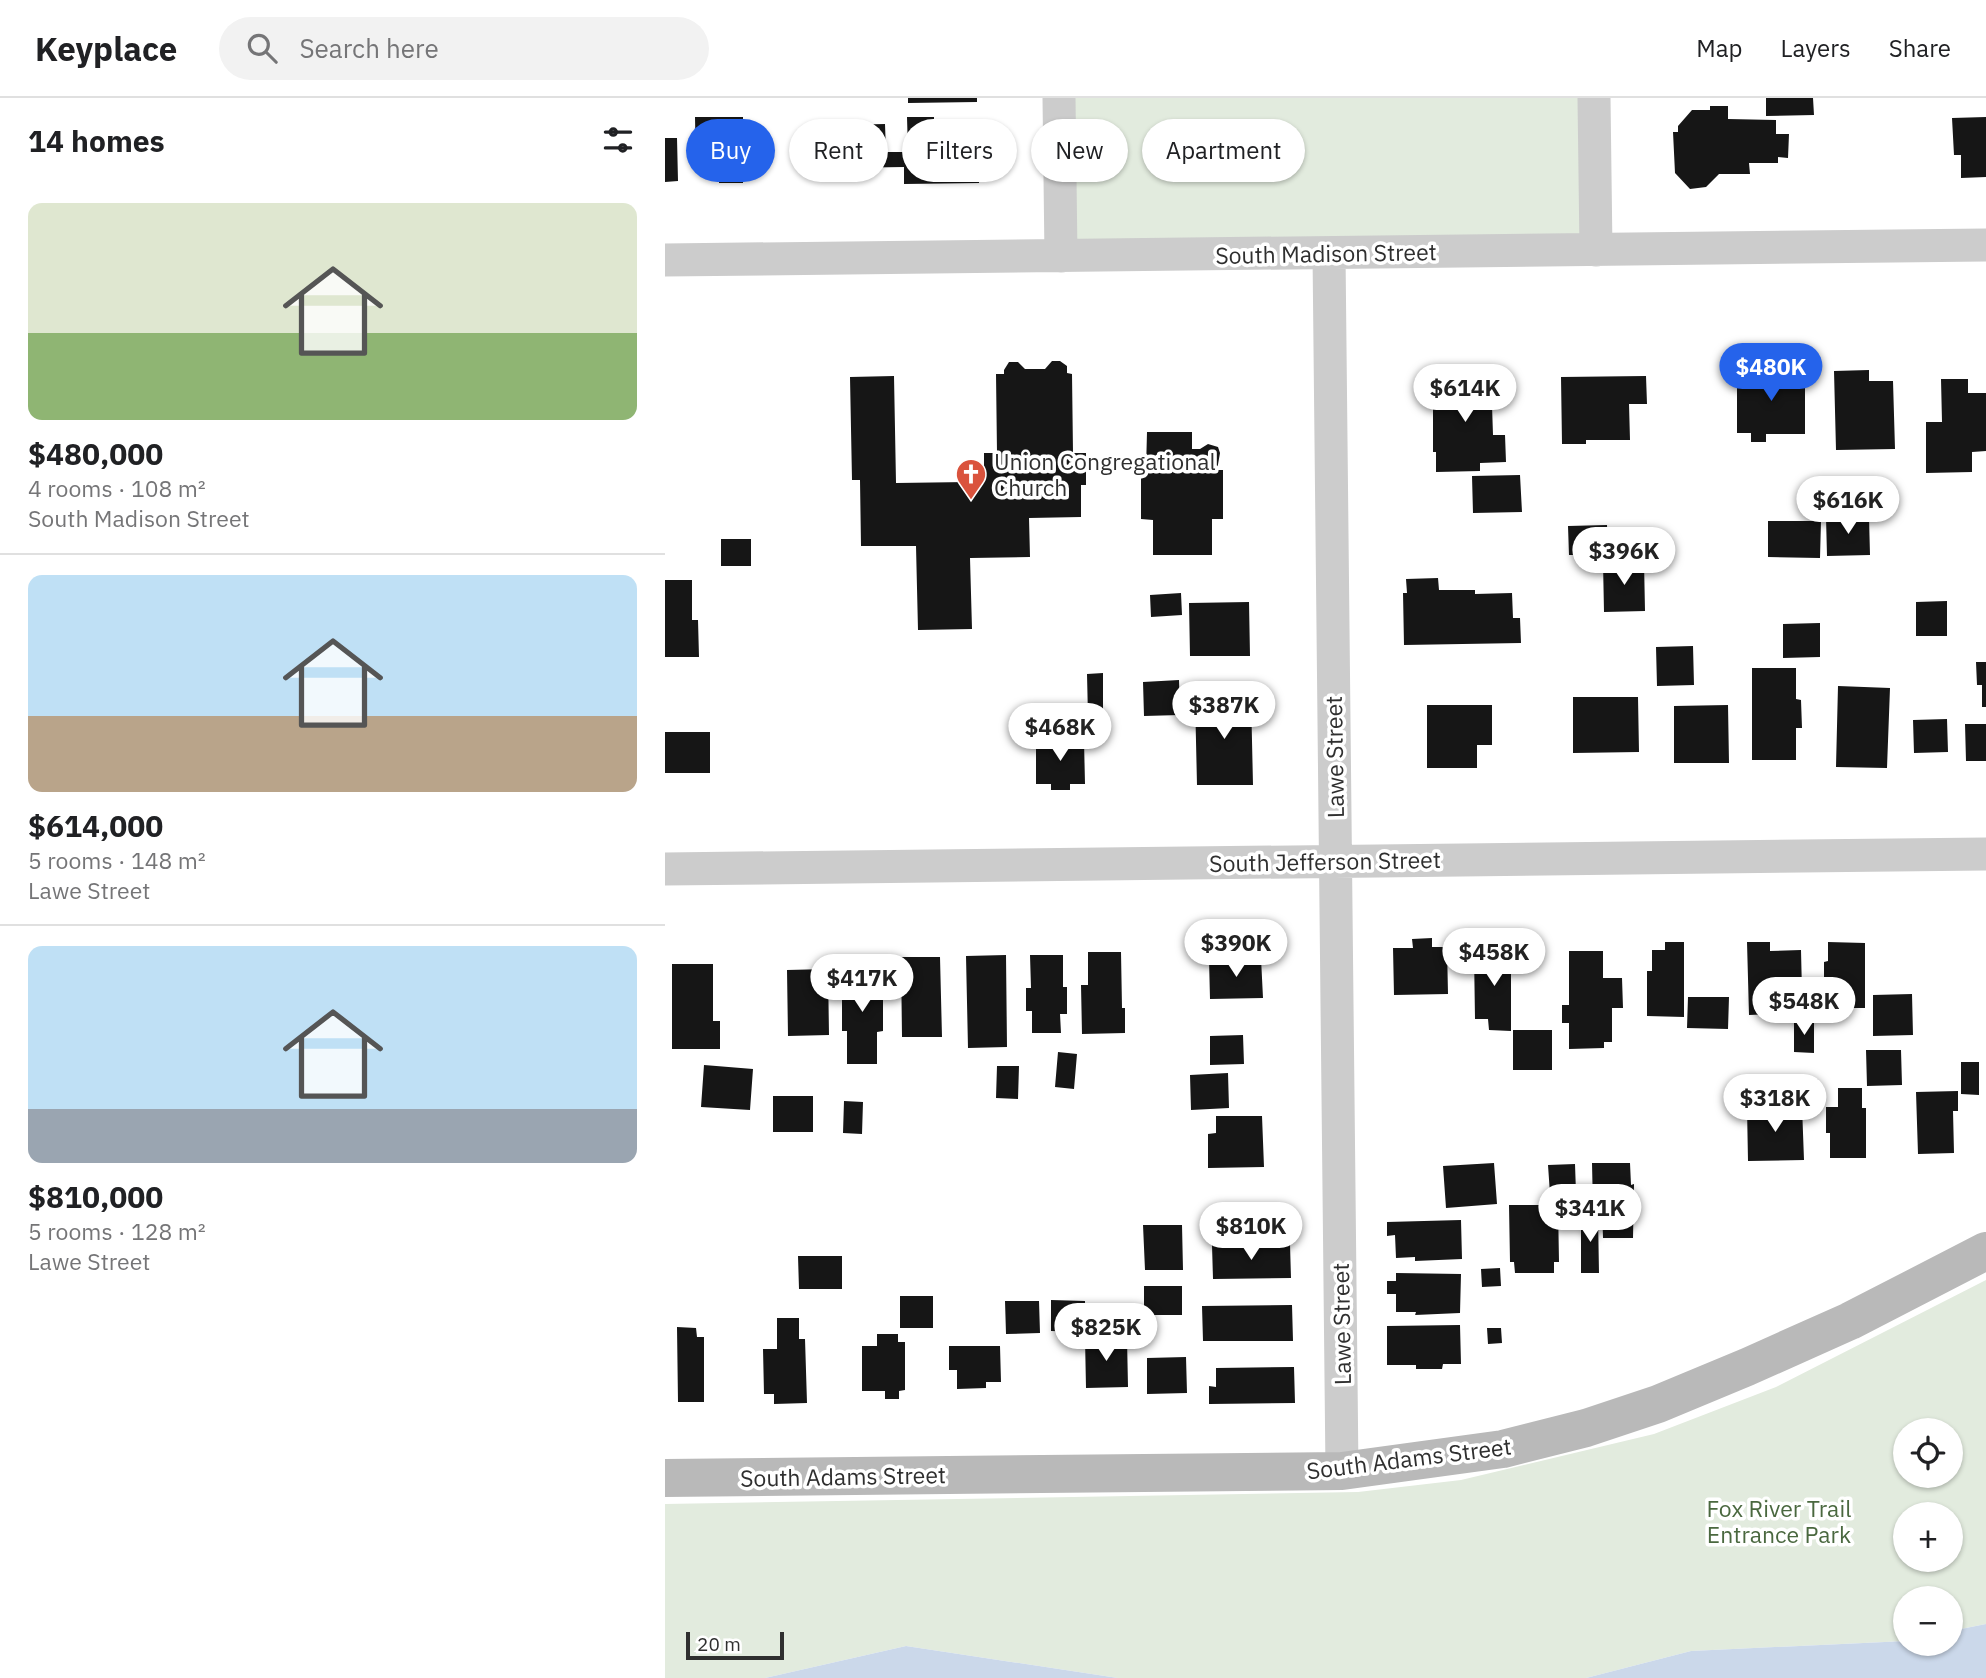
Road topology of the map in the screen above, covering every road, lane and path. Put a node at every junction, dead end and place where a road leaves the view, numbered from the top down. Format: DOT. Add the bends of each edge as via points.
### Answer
graph roads {
  1 [pos="1059,98"];
  2 [pos="1594,98"];
  3 [pos="1986,246"];
  4 [pos="1595,250"];
  5 [pos="1329,253"];
  6 [pos="1061,256"];
  7 [pos="665,260"];
  8 [pos="1986,854"];
  9 [pos="1336,861"];
  10 [pos="665,869"];
  11 [pos="1986,1251"];
  12 [pos="1342,1471"];
  13 [pos="665,1478"];
  1 -- 6 [label="street"];
  2 -- 4 [label="street"];
  3 -- 4 [label="street, South Madison Street"];
  4 -- 5 [label="street, South Madison Street"];
  5 -- 6 [label="street, South Madison Street"];
  5 -- 9 [label="street, Lawe Street"];
  6 -- 7 [label="street, South Madison Street"];
  8 -- 9 [label="street, South Jefferson Street"];
  9 -- 10 [label="street, South Jefferson Street"];
  9 -- 12 [label="street, Lawe Street"];
  11 -- 12 [label="street, South Adams Street" via="1850,1321 1658,1404 1503,1449"];
  12 -- 13 [label="street, South Adams Street"];
}
